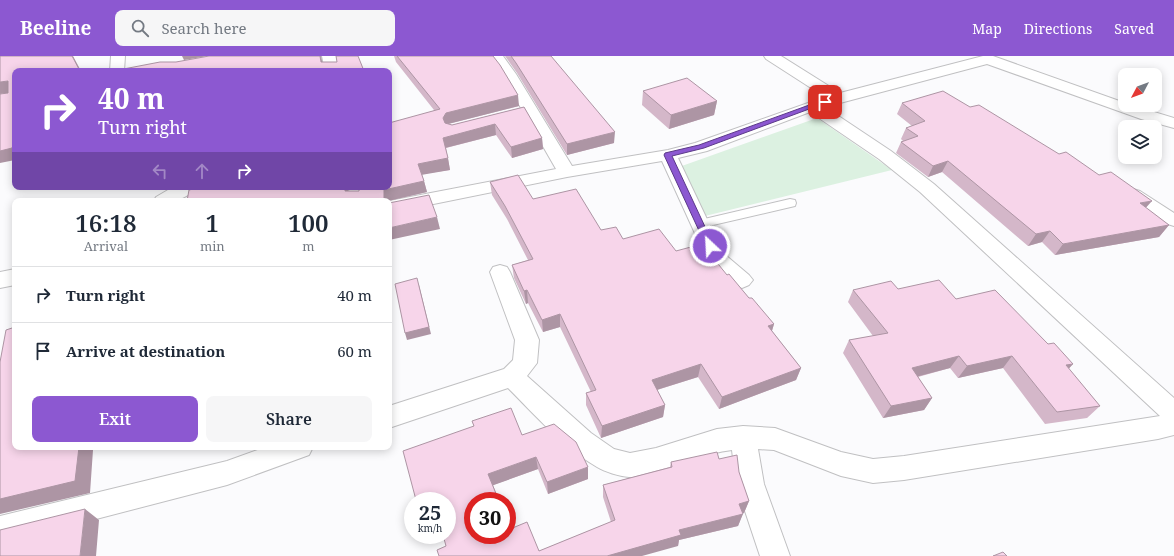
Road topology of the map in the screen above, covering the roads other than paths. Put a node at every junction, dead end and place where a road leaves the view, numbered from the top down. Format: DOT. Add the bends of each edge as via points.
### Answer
graph roads {
  1 [pos="118,56"];
  2 [pos="329,56"];
  3 [pos="495,56"];
  4 [pos="771,56"];
  5 [pos="988,57"];
  6 [pos="117,68"];
  7 [pos="331,68"];
  8 [pos="838,98"];
  9 [pos="812,106"];
  10 [pos="1174,123"];
  11 [pos="668,155"];
  12 [pos="567,172"];
  13 [pos="182,190"];
  14 [pos="1133,195"];
  15 [pos="168,198"];
  16 [pos="790,203"];
  17 [pos="392,206"];
  18 [pos="1174,220"];
  19 [pos="700,224"];
  20 [pos="500,272"];
  21 [pos="12,278"];
  22 [pos="0,280"];
  23 [pos="742,280"];
  24 [pos="512,377"];
  25 [pos="1174,414"];
  26 [pos="392,416"];
  27 [pos="1174,424"];
  28 [pos="742,437"];
  29 [pos="292,450"];
  30 [pos="0,530"];
  31 [pos="775,556"];
  1 -- 6 [label="street"];
  2 -- 7 [label="street"];
  3 -- 12 [label="street" via="509,74 523,112"];
  4 -- 8 [label="street"];
  5 -- 8 [label="street"];
  5 -- 10 [label="street" via="1147,116"];
  8 -- 9 [label="street"];
  9 -- 11 [label="street" via="701,147"];
  9 -- 25 [label="street" via="885,155 927,188"];
  11 -- 12 [label="street"];
  11 -- 19 [label="street"];
  12 -- 17 [label="street"];
  13 -- 15 [label="street"];
  14 -- 18 [label="street"];
  16 -- 19 [label="lane"];
  19 -- 23 [label="street" via="715,257"];
  20 -- 24 [label="street" via="527,340 525,363"];
  21 -- 22 [label="street"];
  24 -- 26 [label="street"];
  24 -- 28 [label="street" via="582,441 607,459 630,465 656,460 717,440"];
  27 -- 28 [label="street" via="1036,448 873,471 841,464 775,439"];
  28 -- 31 [label="street" via="750,484"];
  29 -- 30 [label="street" via="227,473"];
}
